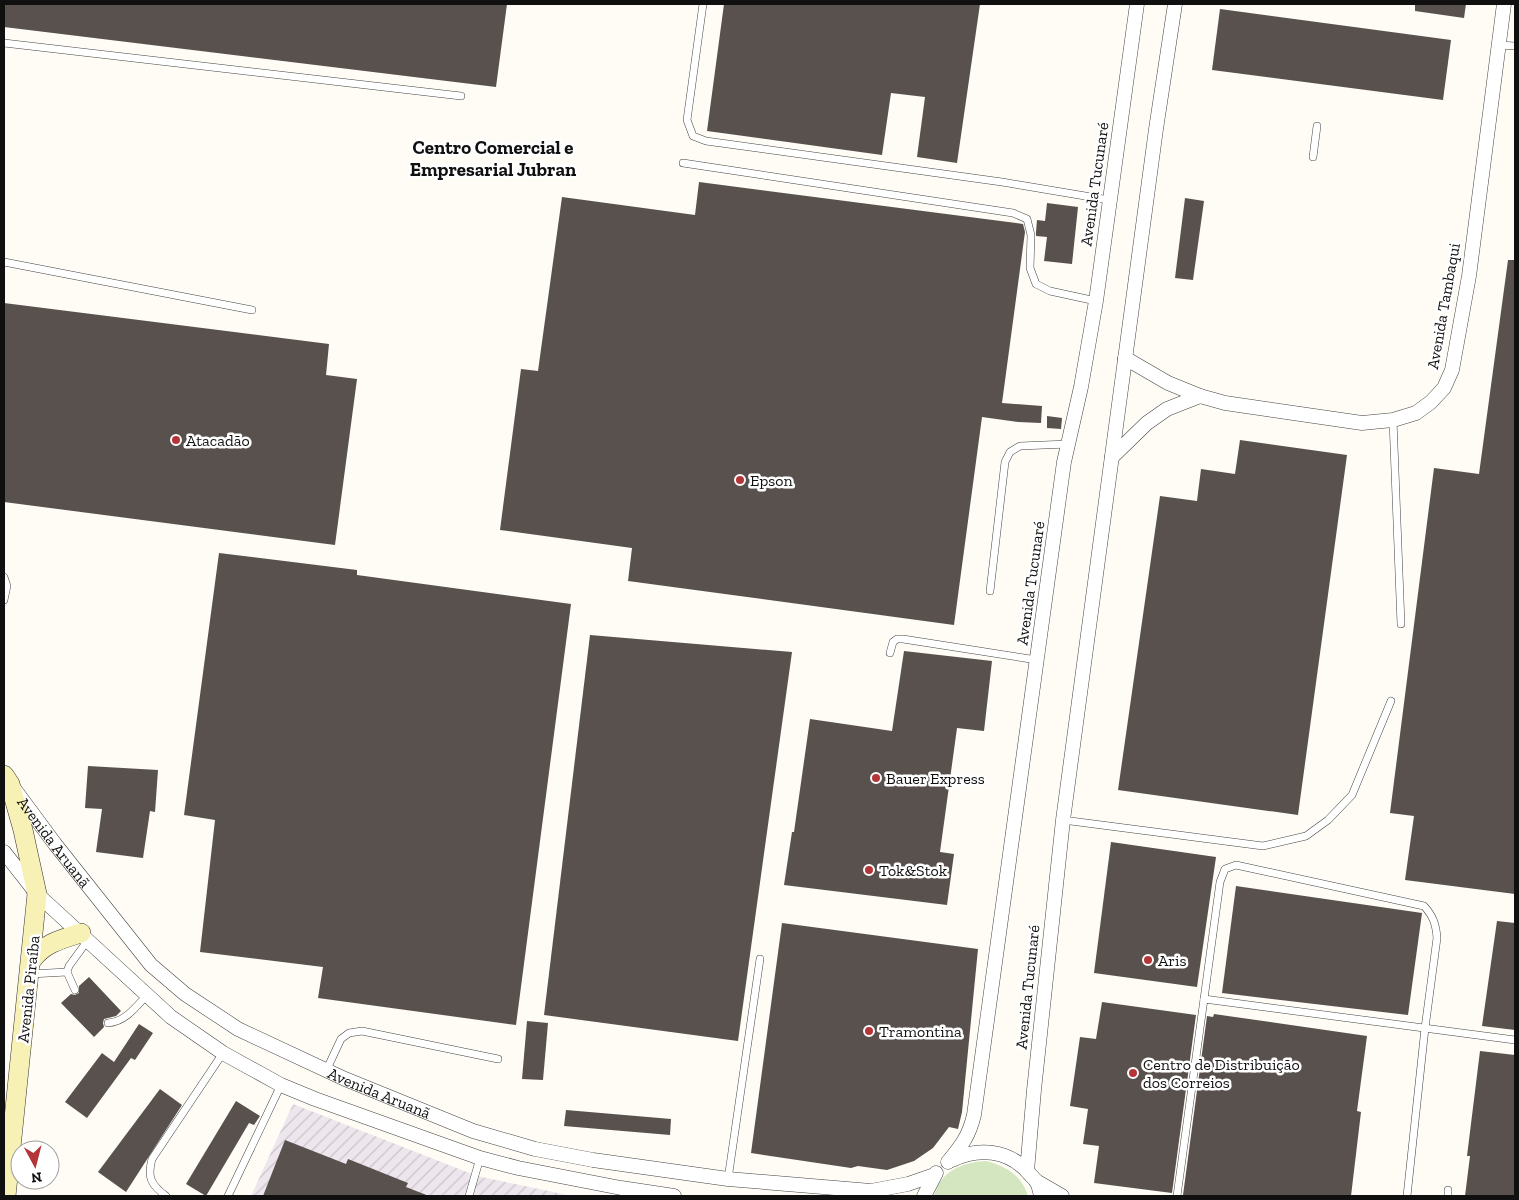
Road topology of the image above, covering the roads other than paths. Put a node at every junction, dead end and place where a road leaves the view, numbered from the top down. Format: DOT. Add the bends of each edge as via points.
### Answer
graph roads {
  1 [pos="703,4"];
  2 [pos="1137,4"];
  3 [pos="1175,4"];
  4 [pos="1504,4"];
  5 [pos="4,43"];
  6 [pos="1499,45"];
  7 [pos="1515,46"];
  8 [pos="461,96"];
  9 [pos="1316,126"];
  10 [pos="1313,157"];
  11 [pos="683,163"];
  12 [pos="1109,200"];
  13 [pos="4,262"];
  14 [pos="1096,301"];
  15 [pos="252,310"];
  16 [pos="1125,358"];
  17 [pos="1200,396"];
  18 [pos="1393,420"];
  19 [pos="1068,444"];
  20 [pos="1112,457"];
  21 [pos="4,576"];
  22 [pos="990,591"];
  23 [pos="4,600"];
  24 [pos="1401,624"];
  25 [pos="890,653"];
  26 [pos="1037,660"];
  27 [pos="1391,701"];
  28 [pos="7,779"];
  29 [pos="1064,820"];
  30 [pos="4,852"];
  31 [pos="37,894"];
  32 [pos="85,936"];
  33 [pos="760,959"];
  34 [pos="31,967"];
  35 [pos="67,972"];
  36 [pos="75,990"];
  37 [pos="148,995"];
  38 [pos="1204,999"];
  39 [pos="108,1023"];
  40 [pos="1425,1028"];
  41 [pos="1515,1040"];
  42 [pos="223,1053"];
  43 [pos="498,1059"];
  44 [pos="326,1071"];
  45 [pos="281,1085"];
  46 [pos="480,1158"];
  47 [pos="948,1162"];
  48 [pos="934,1175"];
  49 [pos="1032,1176"];
  50 [pos="728,1179"];
  51 [pos="870,1194"];
  52 [pos="6,1196"];
  53 [pos="166,1196"];
  54 [pos="228,1196"];
  55 [pos="468,1196"];
  56 [pos="674,1196"];
  57 [pos="924,1196"];
  58 [pos="1041,1196"];
  59 [pos="1062,1196"];
  60 [pos="1177,1196"];
  61 [pos="1407,1196"];
  1 -- 12 [label="lane" via="687,120 693,136 706,141"];
  2 -- 12 [label="street, Avenida Tucunaré"];
  3 -- 16 [label="street, Avenida Tucunaré"];
  4 -- 6 [label="street, Avenida Tambaqui"];
  5 -- 8 [label="lane"];
  6 -- 7 [label="lane"];
  6 -- 18 [label="street, Avenida Tambaqui" via="1469,276 1452,370 1444,388 1431,402 1416,412"];
  9 -- 10 [label="lane"];
  11 -- 14 [label="lane" via="1013,213 1027,219 1031,235 1030,268 1036,284 1050,291"];
  12 -- 14 [label="street, Avenida Tucunaré"];
  13 -- 15 [label="lane"];
  14 -- 19 [label="street, Avenida Tucunaré"];
  16 -- 17 [label="street, Avenida Tambaqui" via="1168,383"];
  16 -- 20 [label="street, Avenida Tucunaré"];
  17 -- 18 [label="street, Avenida Tambaqui" via="1225,404 1362,423"];
  17 -- 20 [label="street" via="1167,409 1147,423"];
  18 -- 24 [label="lane"];
  19 -- 22 [label="lane" via="1020,446 1010,452 1005,462"];
  19 -- 26 [label="street, Avenida Tucunaré"];
  20 -- 29 [label="street, Avenida Tucunaré"];
  21 -- 23 [label="lane"];
  25 -- 26 [label="lane" via="892,642 903,639"];
  26 -- 47 [label="street, Avenida Tucunaré" via="974,1115 965,1141"];
  27 -- 29 [label="lane" via="1352,795 1328,820 1306,836 1262,846"];
  28 -- 31 [label="main road, Avenida Piraíba" via="23,830"];
  28 -- 44 [label="street, Avenida Aruanã" via="151,965 213,1014"];
  29 -- 49 [label="street, Avenida Tucunaré" via="1034,1090"];
  30 -- 31 [label="street, Avenida Aruanã"];
  31 -- 32 [label="street, Avenida Aruanã"];
  31 -- 34 [label="main road, Avenida Piraíba"];
  32 -- 34 [label="main road" via="53,941 38,951"];
  32 -- 35 [label="lane"];
  32 -- 37 [label="street, Avenida Aruanã"];
  33 -- 50 [label="lane"];
  34 -- 35 [label="lane"];
  34 -- 52 [label="main road, Avenida Piraíba"];
  35 -- 36 [label="lane"];
  37 -- 39 [label="lane" via="123,1019"];
  37 -- 42 [label="street, Avenida Aruanã" via="171,1017"];
  38 -- 40 [label="lane"];
  38 -- 40 [label="lane" via="1220,882 1225,869 1236,865 1424,906 1436,925 1437,938"];
  38 -- 60 [label="lane"];
  40 -- 41 [label="lane"];
  40 -- 61 [label="lane"];
  42 -- 45 [label="street, Avenida Aruanã"];
  42 -- 53 [label="lane" via="152,1159 149,1170 154,1187"];
  43 -- 44 [label="lane" via="362,1031 349,1033 341,1039"];
  44 -- 50 [label="street, Avenida Aruanã" via="473,1132 535,1149"];
  45 -- 46 [label="street, Avenida Aruanã"];
  45 -- 54 [label="lane"];
  46 -- 55 [label="lane"];
  46 -- 56 [label="street, Avenida Aruanã" via="518,1168"];
  47 -- 48 [label="street"];
  47 -- 49 [label="street" via="965,1153 986,1151 1006,1156"];
  48 -- 51 [label="street, Avenida Aruanã"];
  48 -- 57 [label="street"];
  49 -- 58 [label="street"];
  49 -- 59 [label="street"];
  50 -- 51 [label="street, Avenida Aruanã"];
}
